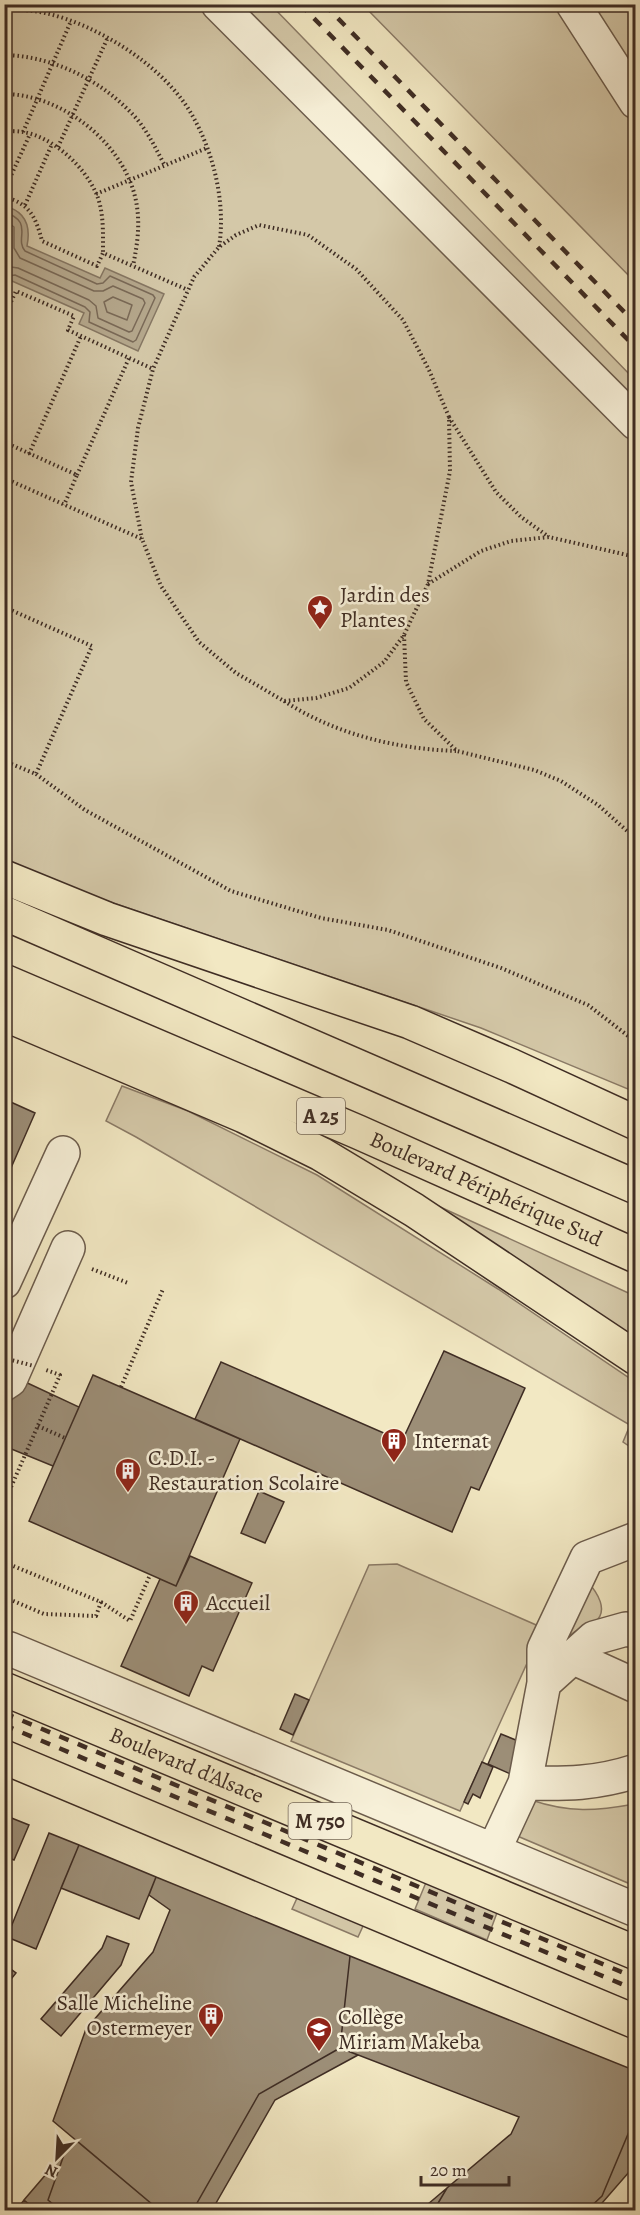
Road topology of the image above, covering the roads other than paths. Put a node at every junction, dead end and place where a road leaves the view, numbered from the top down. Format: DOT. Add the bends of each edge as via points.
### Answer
graph roads {
  1 [pos="218,4"];
  2 [pos="573,4"];
  3 [pos="636,102"];
  4 [pos="636,423"];
  5 [pos="4,877"];
  6 [pos="4,913"];
  7 [pos="4,981"];
  8 [pos="4,1014"];
  9 [pos="636,1123"];
  10 [pos="63,1153"];
  11 [pos="636,1187"];
  12 [pos="68,1248"];
  13 [pos="636,1256"];
  14 [pos="4,1282"];
  15 [pos="636,1358"];
  16 [pos="4,1384"];
  17 [pos="636,1539"];
  18 [pos="636,1631"];
  19 [pos="4,1651"];
  20 [pos="572,1657"];
  21 [pos="544,1683"];
  22 [pos="636,1686"];
  23 [pos="4,1689"];
  24 [pos="4,1757"];
  25 [pos="636,1771"];
  26 [pos="525,1783"];
  27 [pos="494,1850"];
  28 [pos="636,1910"];
  29 [pos="636,1953"];
  30 [pos="636,2022"];
  1 -- 4 [label="lane"];
  2 -- 3 [label="lane"];
  5 -- 9 [label="main road" via="107,919 418,1025"];
  6 -- 11 [label="main road"];
  7 -- 13 [label="main road, Boulevard Périphérique Sud / A 25"];
  8 -- 15 [label="main road" via="244,1116 321,1154 421,1215"];
  10 -- 14 [label="lane"];
  12 -- 16 [label="lane" via="10,1380"];
  17 -- 21 [label="lane" via="588,1558 544,1649"];
  18 -- 20 [label="lane" via="626,1629 594,1638"];
  19 -- 27 [label="lane, Boulevard d'Alsace" via="10,1649"];
  20 -- 21 [label="lane"];
  20 -- 22 [label="lane"];
  21 -- 26 [label="lane"];
  23 -- 29 [label="main road, Boulevard d'Alsace / M 750"];
  24 -- 30 [label="main road"];
  25 -- 26 [label="lane" via="574,1784"];
  26 -- 27 [label="lane"];
  27 -- 28 [label="lane, Boulevard d'Alsace"];
}
